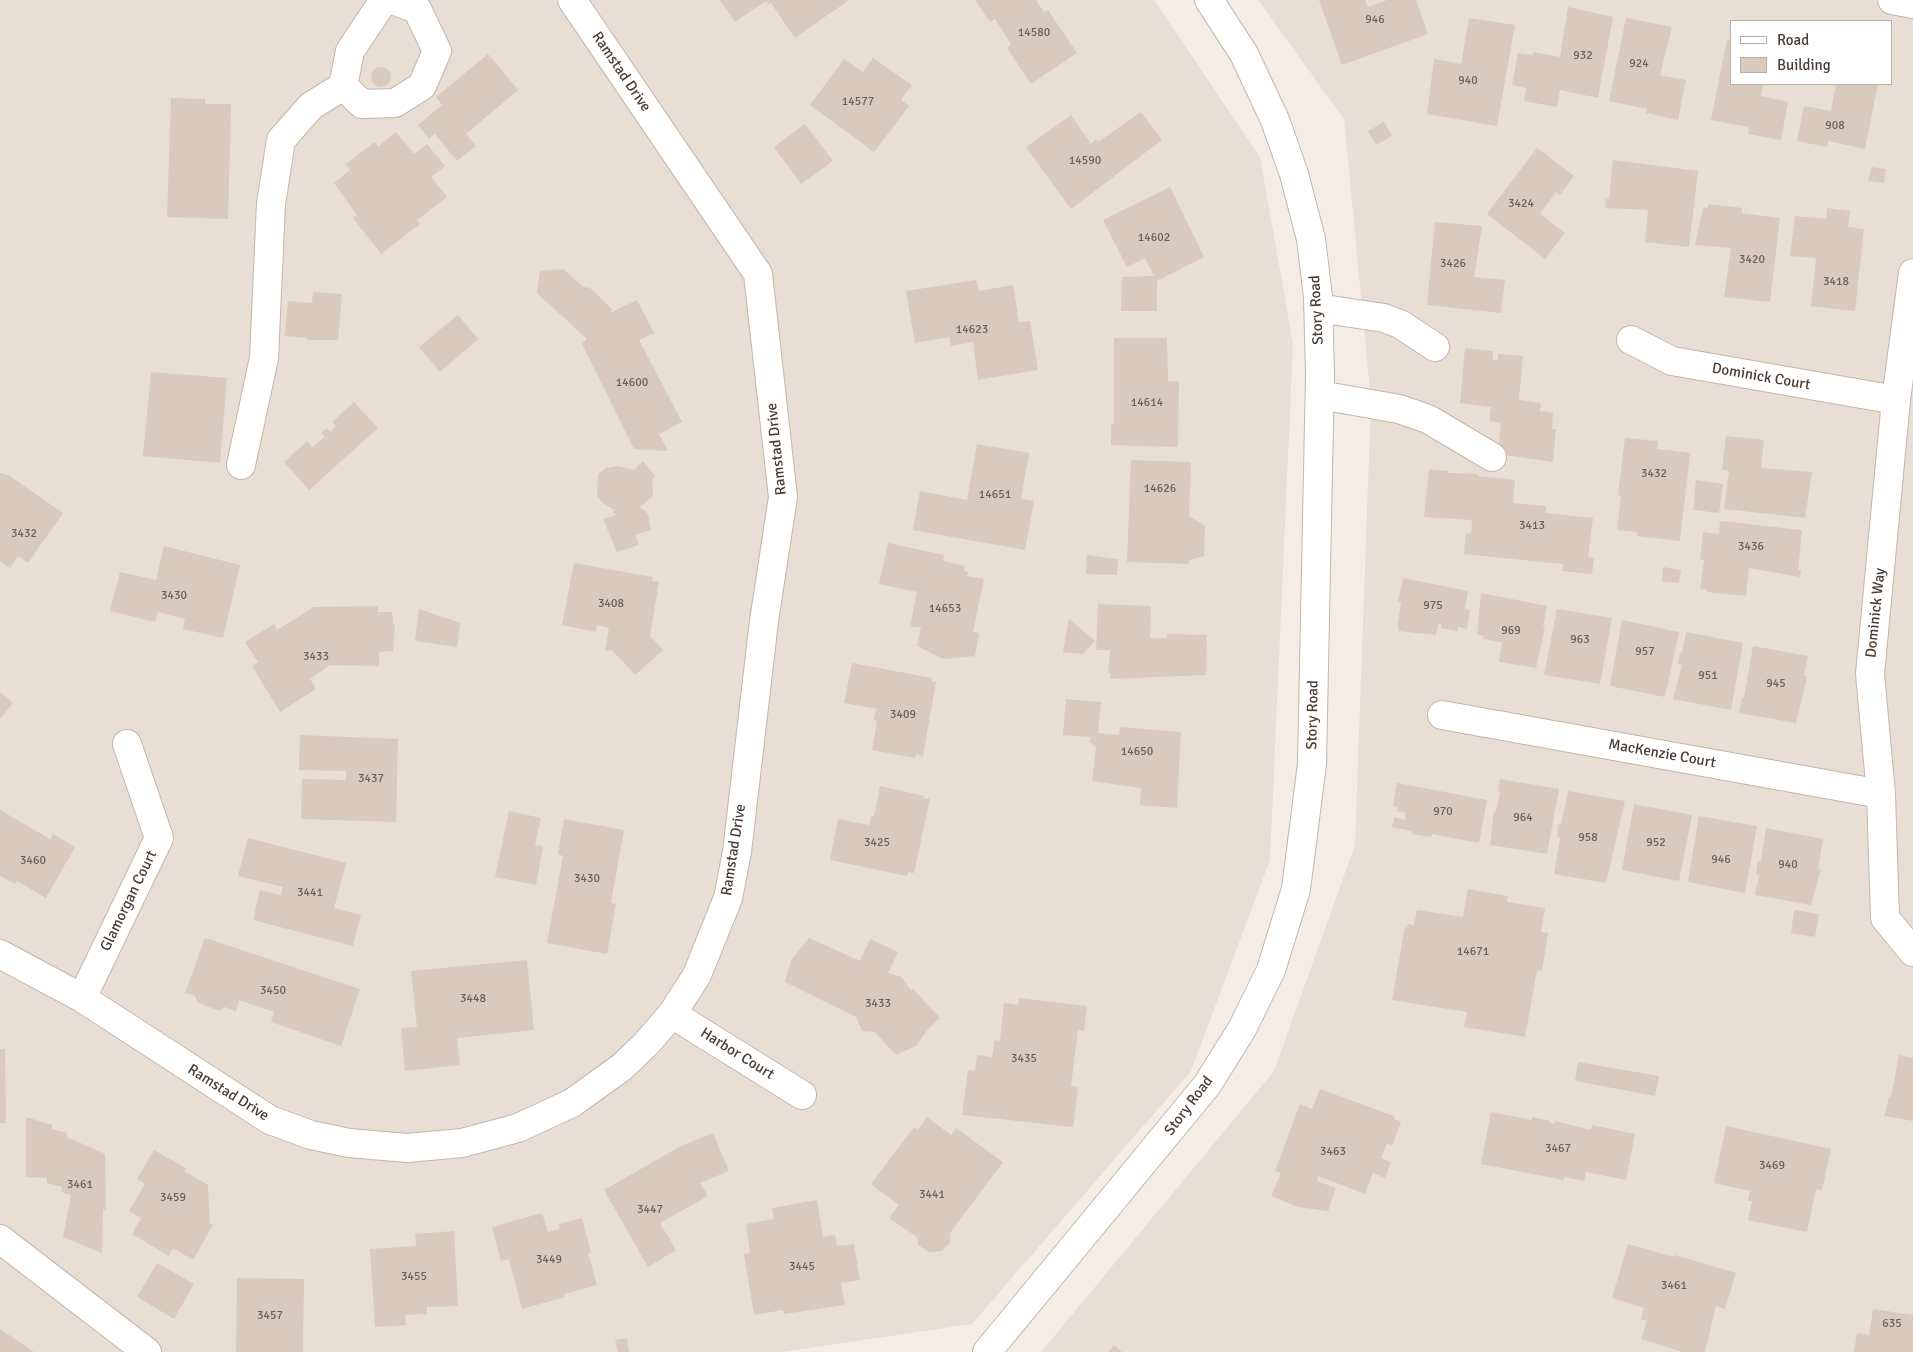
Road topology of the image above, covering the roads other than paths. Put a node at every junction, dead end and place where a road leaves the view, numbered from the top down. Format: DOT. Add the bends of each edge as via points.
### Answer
graph roads {
  1 [pos="384,0"];
  2 [pos="392,0"];
  3 [pos="572,0"];
  4 [pos="1209,0"];
  5 [pos="1892,0"];
  6 [pos="1913,4"];
  7 [pos="343,86"];
  8 [pos="1913,273"];
  9 [pos="1318,308"];
  10 [pos="1631,340"];
  11 [pos="1436,347"];
  12 [pos="1320,395"];
  13 [pos="1896,400"];
  14 [pos="1492,457"];
  15 [pos="241,465"];
  16 [pos="1442,715"];
  17 [pos="127,744"];
  18 [pos="1881,794"];
  19 [pos="1911,949"];
  20 [pos="0,954"];
  21 [pos="82,998"];
  22 [pos="672,1014"];
  23 [pos="802,1095"];
  24 [pos="0,1239"];
  25 [pos="147,1352"];
  26 [pos="987,1352"];
  1 -- 7 [label="street" via="350,51"];
  2 -- 7 [label="street" via="418,10 437,51 422,86 394,103 362,104"];
  3 -- 22 [label="street, Ramstad Drive" via="758,274 783,497 764,621 737,852 728,898 697,974"];
  4 -- 9 [label="street, Story Road" via="1244,54 1275,120 1291,165 1311,239"];
  5 -- 6 [label="street"];
  7 -- 15 [label="street" via="311,106 281,140 271,204 264,358"];
  8 -- 13 [label="street, Dominick Way"];
  9 -- 11 [label="street" via="1384,318 1400,324"];
  9 -- 12 [label="street, Story Road"];
  10 -- 13 [label="street, Dominick Court" via="1672,361"];
  12 -- 14 [label="street" via="1399,409 1428,419"];
  12 -- 26 [label="street, Story Road" via="1312,764 1296,888 1271,970 1242,1029 1207,1085"];
  13 -- 18 [label="street, Dominick Way" via="1870,674"];
  16 -- 18 [label="street, MacKenzie Court"];
  17 -- 21 [label="street, Glamorgan Court" via="159,838"];
  18 -- 19 [label="street, Dominick Way" via="1885,918"];
  20 -- 21 [label="street, Ramstad Drive"];
  21 -- 22 [label="street, Ramstad Drive" via="270,1120 311,1135 349,1143 407,1148 462,1143 518,1128 572,1103 622,1067"];
  22 -- 23 [label="street, Harbor Court"];
  24 -- 25 [label="street"];
}
